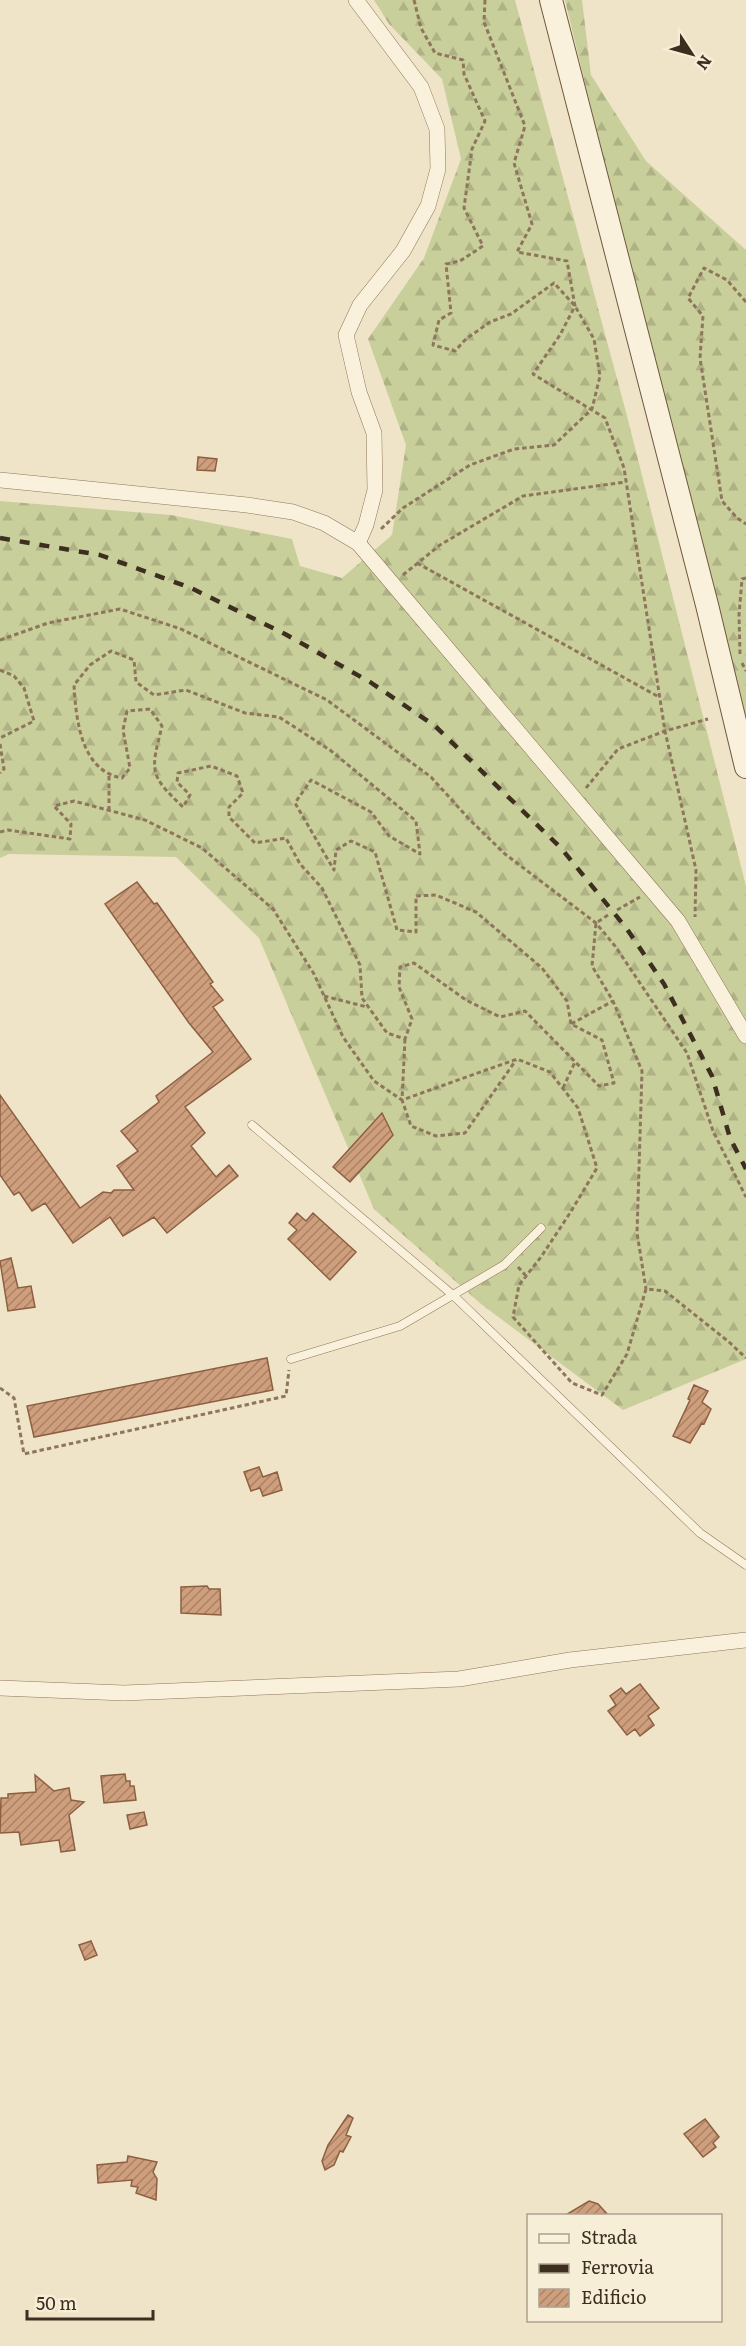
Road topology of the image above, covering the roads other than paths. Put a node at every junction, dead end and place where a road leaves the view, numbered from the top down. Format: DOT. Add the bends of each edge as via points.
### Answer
graph roads {
  1 [pos="356,0"];
  2 [pos="551,0"];
  3 [pos="0,480"];
  4 [pos="361,545"];
  5 [pos="746,767"];
  6 [pos="746,1036"];
  7 [pos="252,1125"];
  8 [pos="541,1228"];
  9 [pos="454,1296"];
  10 [pos="291,1359"];
  11 [pos="746,1565"];
  12 [pos="746,1640"];
  13 [pos="0,1688"];
  1 -- 4 [label="street" via="421,87 437,129 438,169 428,206 403,251 360,305 346,335 359,392 374,434 375,490"];
  2 -- 5 [label="main road"];
  3 -- 4 [label="street" via="292,512 324,523"];
  4 -- 6 [label="street" via="678,921"];
  7 -- 9 [label="lane"];
  8 -- 9 [label="lane" via="504,1265"];
  9 -- 10 [label="lane" via="400,1326"];
  9 -- 11 [label="lane" via="700,1533"];
  12 -- 13 [label="street" via="570,1660 459,1679 124,1693"];
}
